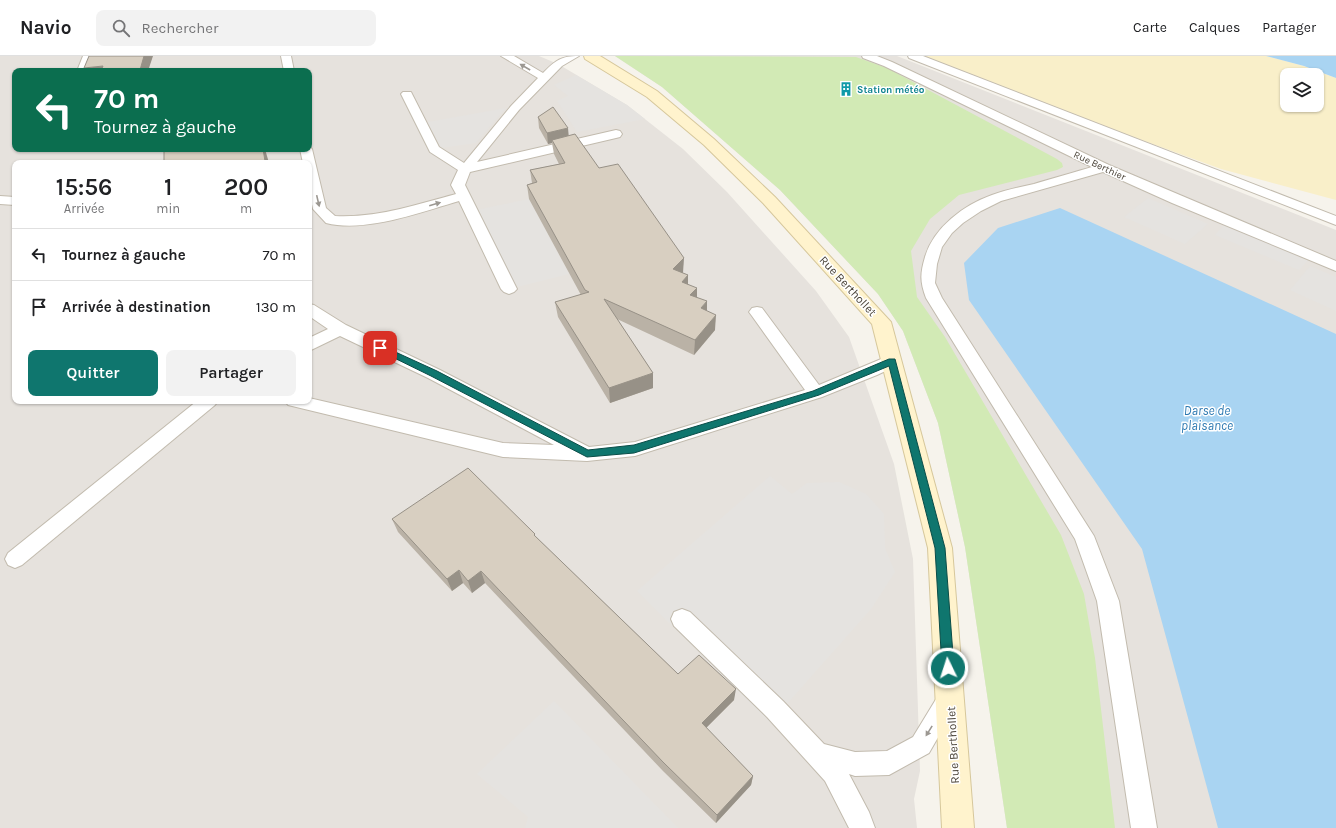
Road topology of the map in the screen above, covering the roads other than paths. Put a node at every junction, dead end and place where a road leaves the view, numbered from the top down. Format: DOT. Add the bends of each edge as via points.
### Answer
graph roads {
  1 [pos="88,56"];
  2 [pos="286,56"];
  3 [pos="506,56"];
  4 [pos="574,56"];
  5 [pos="590,56"];
  6 [pos="867,56"];
  7 [pos="913,56"];
  8 [pos="83,68"];
  9 [pos="288,68"];
  10 [pos="544,78"];
  11 [pos="408,94"];
  12 [pos="616,134"];
  13 [pos="1104,168"];
  14 [pos="465,169"];
  15 [pos="312,175"];
  16 [pos="464,196"];
  17 [pos="0,200"];
  18 [pos="12,201"];
  19 [pos="1336,221"];
  20 [pos="1336,266"];
  21 [pos="510,289"];
  22 [pos="312,311"];
  23 [pos="757,312"];
  24 [pos="340,329"];
  25 [pos="312,343"];
  26 [pos="892,361"];
  27 [pos="816,393"];
  28 [pos="205,404"];
  29 [pos="307,404"];
  30 [pos="587,454"];
  31 [pos="15,559"];
  32 [pos="682,619"];
  33 [pos="950,698"];
  34 [pos="817,754"];
  35 [pos="862,828"];
  36 [pos="958,828"];
  37 [pos="1144,828"];
  1 -- 8 [label="lane"];
  2 -- 9 [label="lane"];
  10 -- 3 [label="lane, one-way"];
  4 -- 10 [label="lane" via="558,64"];
  5 -- 26 [label="main road, Rue Berthollet" via="652,94 709,142 769,200 881,322"];
  6 -- 13 [label="lane, Rue Berthier"];
  7 -- 19 [label="lane"];
  10 -- 14 [label="lane" via="515,108"];
  11 -- 14 [label="lane" via="434,149"];
  12 -- 14 [label="lane"];
  13 -- 20 [label="lane, Rue Berthier"];
  13 -- 37 [label="lane" via="996,198 976,208 947,230 935,247 928,283 934,298 1084,536 1108,602"];
  14 -- 16 [label="lane" via="458,185"];
  15 -- 16 [label="lane, one-way" via="320,209 331,220 357,221 394,216"];
  16 -- 21 [label="lane"];
  17 -- 18 [label="lane"];
  22 -- 24 [label="lane"];
  23 -- 27 [label="lane"];
  24 -- 25 [label="lane"];
  24 -- 30 [label="lane" via="434,374"];
  26 -- 27 [label="lane"];
  26 -- 33 [label="main road, Rue Berthollet" via="940,548"];
  27 -- 30 [label="lane" via="634,449"];
  28 -- 31 [label="lane"];
  29 -- 30 [label="lane" via="503,450"];
  32 -- 34 [label="lane" via="775,709"];
  33 -- 34 [label="lane, one-way" via="921,745 889,763 855,764"];
  33 -- 36 [label="main road, Rue Berthollet"];
  34 -- 35 [label="lane" via="834,772"];
}
